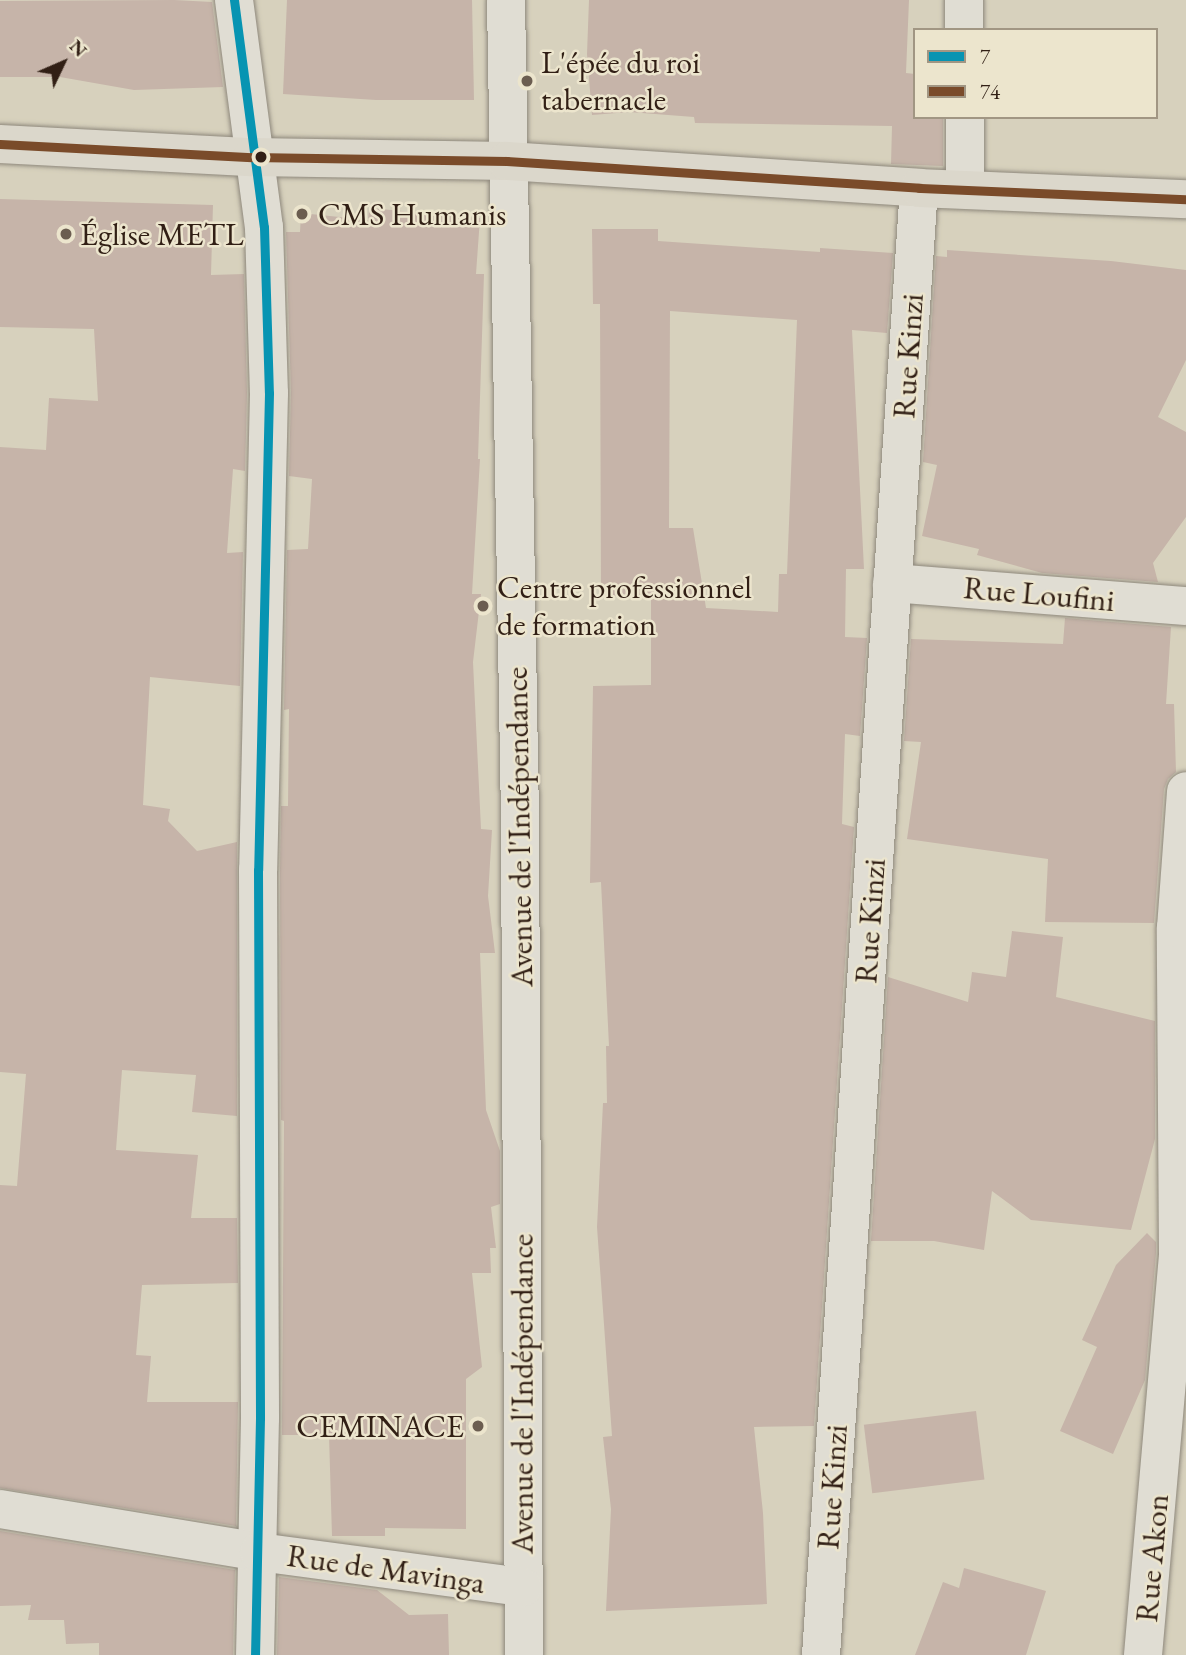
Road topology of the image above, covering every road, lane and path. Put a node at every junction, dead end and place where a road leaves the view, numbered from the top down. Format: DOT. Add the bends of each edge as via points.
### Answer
graph roads {
  1 [pos="234,0"];
  2 [pos="506,0"];
  3 [pos="964,0"];
  4 [pos="964,28"];
  5 [pos="965,119"];
  6 [pos="0,144"];
  7 [pos="252,157"];
  8 [pos="507,161"];
  9 [pos="919,188"];
  10 [pos="965,188"];
  11 [pos="1186,200"];
  12 [pos="892,583"];
  13 [pos="1186,606"];
  14 [pos="1186,791"];
  15 [pos="0,1508"];
  16 [pos="259,1552"];
  17 [pos="523,1587"];
  18 [pos="255,1655"];
  19 [pos="524,1655"];
  20 [pos="821,1655"];
  21 [pos="1143,1655"];
  1 -- 7 [label="street"];
  2 -- 8 [label="street, Avenue de l'Indépendance"];
  3 -- 4 [label="street"];
  5 -- 10 [label="street"];
  6 -- 7 [label="main road"];
  7 -- 8 [label="main road"];
  7 -- 16 [label="street" via="264,227 269,393 258,870"];
  8 -- 9 [label="main road"];
  8 -- 17 [label="street, Avenue de l'Indépendance" via="520,819"];
  9 -- 10 [label="main road"];
  9 -- 12 [label="street, Rue Kinzi"];
  10 -- 11 [label="main road"];
  12 -- 13 [label="street, Rue Loufini"];
  12 -- 20 [label="street, Rue Kinzi"];
  14 -- 21 [label="street, Rue Akon" via="1176,928 1178,1255"];
  15 -- 16 [label="street, Rue de Mavinga"];
  16 -- 17 [label="street, Rue de Mavinga"];
  16 -- 18 [label="street"];
  17 -- 19 [label="street, Avenue de l'Indépendance"];
}
